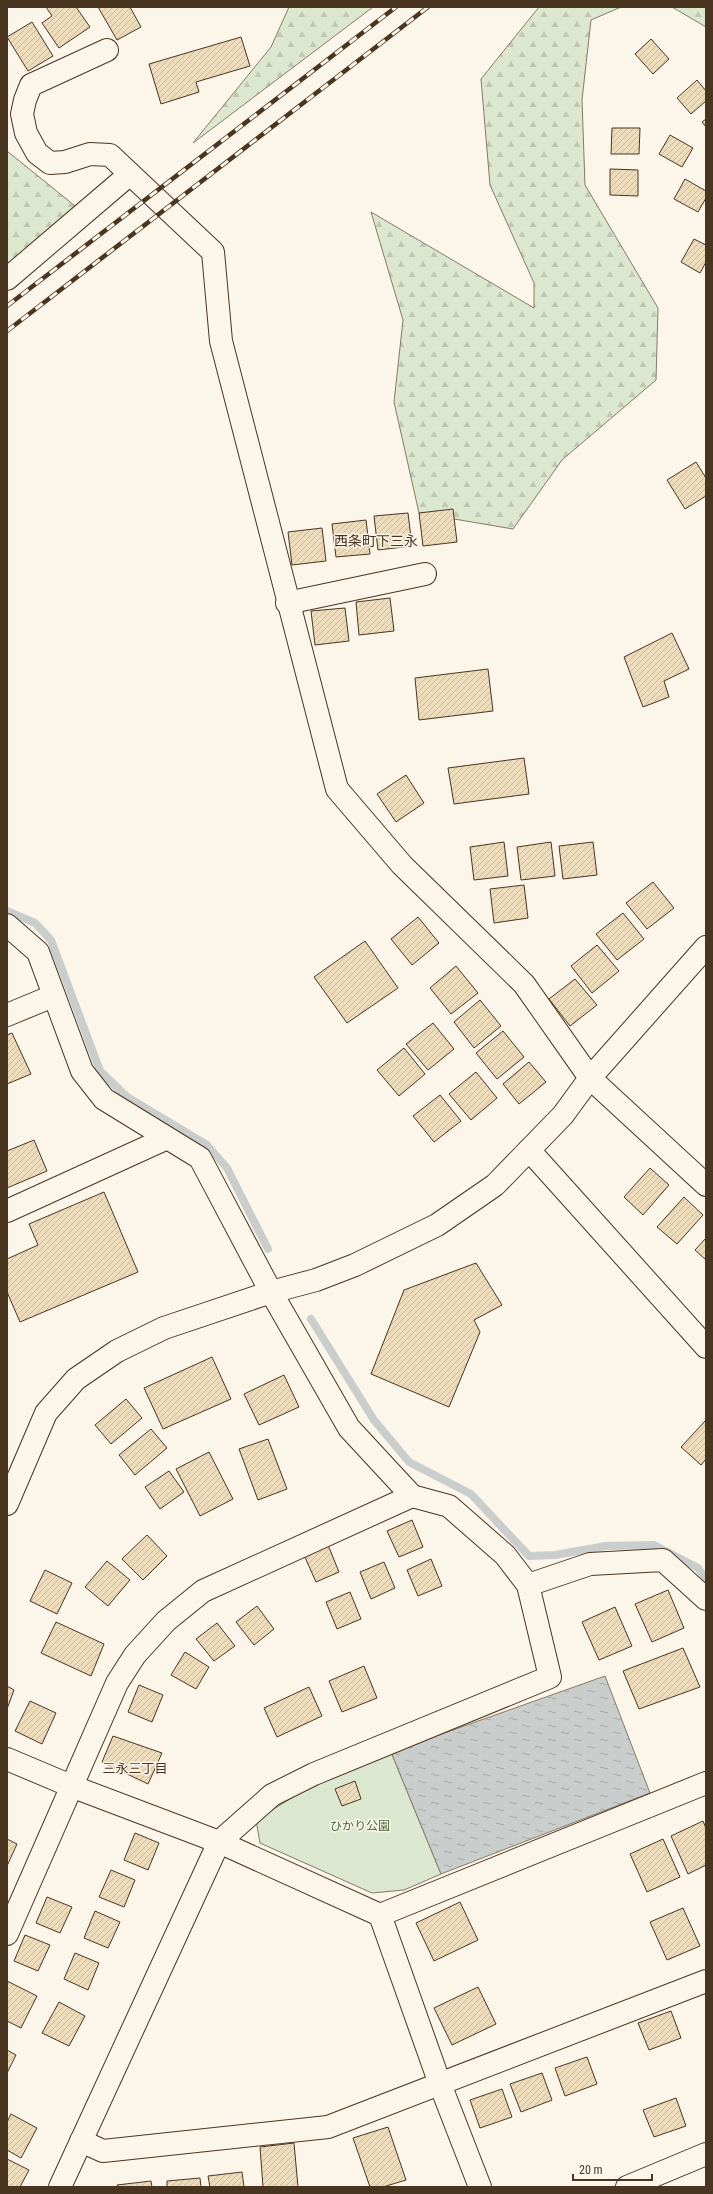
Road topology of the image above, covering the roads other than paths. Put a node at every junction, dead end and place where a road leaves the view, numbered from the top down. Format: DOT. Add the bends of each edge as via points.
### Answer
graph roads {
  1 [pos="107,50"];
  2 [pos="130,174"];
  3 [pos="7,279"];
  4 [pos="425,574"];
  5 [pos="288,603"];
  6 [pos="7,925"];
  7 [pos="706,947"];
  8 [pos="53,996"];
  9 [pos="7,1015"];
  10 [pos="590,1078"];
  11 [pos="165,1139"];
  12 [pos="529,1150"];
  13 [pos="706,1185"];
  14 [pos="7,1211"];
  15 [pos="271,1292"];
  16 [pos="706,1347"];
  17 [pos="412,1496"];
  18 [pos="7,1504"];
  19 [pos="528,1585"];
  20 [pos="706,1599"];
  21 [pos="7,1759"];
  22 [pos="706,1783"];
  23 [pos="71,1786"];
  24 [pos="219,1842"];
  25 [pos="380,1915"];
  26 [pos="7,1934"];
  27 [pos="706,1981"];
  28 [pos="440,2084"];
  29 [pos="81,2141"];
  30 [pos="706,2154"];
  31 [pos="60,2187"];
  32 [pos="480,2187"];
  33 [pos="627,2187"];
  1 -- 2 [label="street" via="32,85 22,114 26,133 36,153 50,163 65,162 90,154 110,155"];
  2 -- 3 [label="street"];
  2 -- 5 [label="street" via="213,252 221,341"];
  4 -- 5 [label="street"];
  5 -- 10 [label="street" via="337,789 402,865 524,984"];
  6 -- 8 [label="street" via="38,952"];
  7 -- 10 [label="street"];
  8 -- 9 [label="street"];
  8 -- 11 [label="street" via="82,1071 104,1099"];
  10 -- 12 [label="street" via="563,1115"];
  10 -- 13 [label="street"];
  11 -- 14 [label="street"];
  11 -- 15 [label="street" via="200,1158"];
  12 -- 15 [label="street" via="495,1185 437,1225 335,1273"];
  12 -- 16 [label="street"];
  15 -- 17 [label="street" via="349,1428"];
  15 -- 18 [label="street" via="164,1328 117,1350 76,1379 46,1413"];
  17 -- 19 [label="street" via="449,1506 505,1555"];
  17 -- 23 [label="street" via="203,1591 166,1620 135,1654 117,1683"];
  19 -- 20 [label="street" via="590,1564 663,1560"];
  19 -- 24 [label="street" via="550,1677 314,1774 272,1795"];
  21 -- 23 [label="street"];
  22 -- 25 [label="street"];
  23 -- 24 [label="street"];
  23 -- 26 [label="street"];
  24 -- 25 [label="street"];
  24 -- 29 [label="street"];
  25 -- 28 [label="street"];
  27 -- 28 [label="street"];
  28 -- 29 [label="street" via="328,2127 103,2151"];
  28 -- 32 [label="street"];
  29 -- 31 [label="street"];
  30 -- 33 [label="street"];
}
